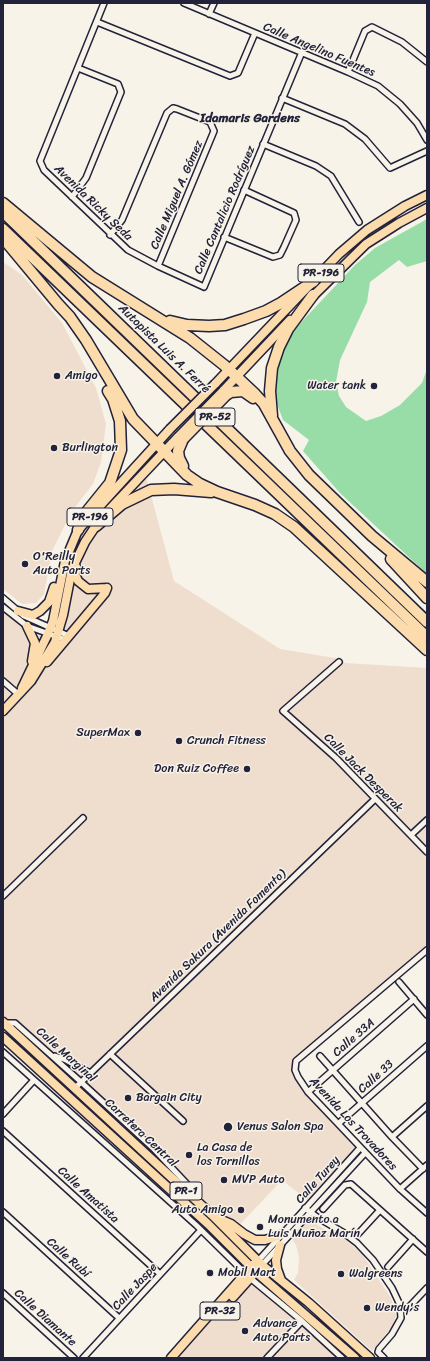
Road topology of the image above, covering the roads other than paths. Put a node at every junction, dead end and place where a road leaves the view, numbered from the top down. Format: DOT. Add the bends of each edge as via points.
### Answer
graph roads {
  1 [pos="104,3"];
  2 [pos="184,3"];
  3 [pos="214,3"];
  4 [pos="209,14"];
  5 [pos="97,22"];
  6 [pos="255,33"];
  7 [pos="302,52"];
  8 [pos="427,62"];
  9 [pos="78,68"];
  10 [pos="348,72"];
  11 [pos="282,98"];
  12 [pos="427,140"];
  13 [pos="263,144"];
  14 [pos="427,150"];
  15 [pos="244,190"];
  16 [pos="427,195"];
  17 [pos="72,197"];
  18 [pos="3,203"];
  19 [pos="427,208"];
  20 [pos="3,212"];
  21 [pos="359,222"];
  22 [pos="3,229"];
  23 [pos="110,234"];
  24 [pos="224,237"];
  25 [pos="3,238"];
  26 [pos="158,266"];
  27 [pos="314,281"];
  28 [pos="204,287"];
  29 [pos="313,295"];
  30 [pos="58,304"];
  31 [pos="160,318"];
  32 [pos="228,369"];
  33 [pos="237,377"];
  34 [pos="224,393"];
  35 [pos="272,418"];
  36 [pos="180,438"];
  37 [pos="161,447"];
  38 [pos="185,472"];
  39 [pos="217,492"];
  40 [pos="96,526"];
  41 [pos="78,530"];
  42 [pos="372,536"];
  43 [pos="65,560"];
  44 [pos="77,560"];
  45 [pos="340,570"];
  46 [pos="427,582"];
  47 [pos="3,598"];
  48 [pos="427,598"];
  49 [pos="5,609"];
  50 [pos="18,611"];
  51 [pos="3,615"];
  52 [pos="427,622"];
  53 [pos="27,626"];
  54 [pos="49,630"];
  55 [pos="57,634"];
  56 [pos="427,637"];
  57 [pos="68,638"];
  58 [pos="427,650"];
  59 [pos="427,659"];
  60 [pos="339,662"];
  61 [pos="31,675"];
  62 [pos="3,681"];
  63 [pos="19,692"];
  64 [pos="3,711"];
  65 [pos="375,799"];
  66 [pos="83,818"];
  67 [pos="427,820"];
  68 [pos="411,835"];
  69 [pos="427,852"];
  70 [pos="3,896"];
  71 [pos="427,950"];
  72 [pos="399,982"];
  73 [pos="414,1000"];
  74 [pos="427,1015"];
  75 [pos="4,1022"];
  76 [pos="3,1037"];
  77 [pos="427,1046"];
  78 [pos="3,1052"];
  79 [pos="110,1054"];
  80 [pos="53,1056"];
  81 [pos="320,1056"];
  82 [pos="31,1062"];
  83 [pos="333,1070"];
  84 [pos="90,1073"];
  85 [pos="34,1080"];
  86 [pos="78,1085"];
  87 [pos="308,1092"];
  88 [pos="362,1104"];
  89 [pos="427,1106"];
  90 [pos="3,1114"];
  91 [pos="183,1121"];
  92 [pos="338,1123"];
  93 [pos="100,1126"];
  94 [pos="3,1131"];
  95 [pos="392,1137"];
  96 [pos="360,1148"];
  97 [pos="365,1153"];
  98 [pos="425,1167"];
  99 [pos="400,1189"];
  100 [pos="187,1206"];
  101 [pos="306,1208"];
  102 [pos="323,1209"];
  103 [pos="380,1210"];
  104 [pos="3,1212"];
  105 [pos="311,1212"];
  106 [pos="427,1213"];
  107 [pos="212,1216"];
  108 [pos="196,1225"];
  109 [pos="201,1230"];
  110 [pos="358,1234"];
  111 [pos="281,1235"];
  112 [pos="413,1240"];
  113 [pos="280,1245"];
  114 [pos="427,1252"];
  115 [pos="260,1263"];
  116 [pos="388,1267"];
  117 [pos="251,1273"];
  118 [pos="160,1274"];
  119 [pos="282,1281"];
  120 [pos="427,1288"];
  121 [pos="3,1293"];
  122 [pos="408,1308"];
  123 [pos="119,1318"];
  124 [pos="302,1321"];
  125 [pos="74,1358"];
  126 [pos="83,1358"];
  127 [pos="171,1358"];
  128 [pos="177,1358"];
  129 [pos="267,1358"];
  130 [pos="342,1358"];
  131 [pos="355,1358"];
  132 [pos="370,1358"];
  133 [pos="384,1358"];
  1 -- 5 [label="street, Avenida Ricky Seda"];
  2 -- 4 [label="street, Calle Angelino Fuentes"];
  3 -- 4 [label="street"];
  4 -- 6 [label="street, Calle Angelino Fuentes"];
  5 -- 6 [label="street" via="230,76 238,74"];
  5 -- 9 [label="street, Avenida Ricky Seda"];
  6 -- 7 [label="street, Calle Angelino Fuentes"];
  7 -- 10 [label="street, Calle Angelino Fuentes"];
  7 -- 11 [label="street, Calle Cantalicio Rodríguez"];
  8 -- 10 [label="street" via="402,42 372,27 364,31"];
  9 -- 17 [label="street, Avenida Ricky Seda" via="40,161 44,170"];
  9 -- 17 [label="street" via="118,84 121,92 86,178"];
  10 -- 12 [label="street, Calle Angelino Fuentes" via="378,86 400,104 417,123"];
  11 -- 13 [label="street, Calle Cantalicio Rodríguez"];
  11 -- 14 [label="street" via="345,124 364,139 390,168"];
  13 -- 15 [label="street, Calle Cantalicio Rodríguez"];
  13 -- 21 [label="street" via="316,166 331,176"];
  15 -- 24 [label="street, Calle Cantalicio Rodríguez"];
  15 -- 24 [label="street" via="294,213 296,220 280,255 273,257"];
  16 -- 27 [label="main road, PR-196" via="367,230 339,254"];
  17 -- 23 [label="street, Avenida Ricky Seda"];
  18 -- 31 [label="highway" via="75,265"];
  19 -- 29 [label="main road, PR-196" via="366,244"];
  20 -- 52 [label="highway, Autopista Luis A. Ferré / PR-52"];
  22 -- 56 [label="highway, Autopista Luis A. Ferré / PR-52"];
  23 -- 26 [label="street, Avenida Ricky Seda" via="128,250"];
  23 -- 26 [label="street, Calle Miguel A. Gómez" via="122,220 168,113 173,108 210,122 214,131"];
  24 -- 28 [label="street, Calle Cantalicio Rodríguez"];
  25 -- 30 [label="highway"];
  26 -- 28 [label="street, Avenida Ricky Seda"];
  27 -- 31 [label="highway" via="266,311 244,320 209,326 187,325"];
  27 -- 32 [label="main road, PR-196"];
  29 -- 33 [label="main road, PR-196"];
  29 -- 35 [label="highway" via="288,329 272,368"];
  30 -- 37 [label="highway" via="83,335 134,419"];
  30 -- 41 [label="highway" via="113,399 120,421 121,450 114,474 103,493 85,514"];
  31 -- 32 [label="highway" via="201,346"];
  32 -- 33 [label="highway"];
  32 -- 37 [label="main road, PR-196, bridge" via="170,429"];
  33 -- 34 [label="main road, PR-196"];
  33 -- 35 [label="highway" via="264,404"];
  34 -- 35 [label="highway" via="243,391"];
  34 -- 36 [label="highway, bridge"];
  35 -- 42 [label="highway" via="299,464"];
  36 -- 37 [label="main road, PR-196"];
  36 -- 38 [label="highway" via="179,458"];
  37 -- 38 [label="highway"];
  37 -- 40 [label="main road, PR-196"];
  37 -- 41 [label="main road, PR-196"];
  38 -- 39 [label="highway" via="200,484"];
  39 -- 40 [label="highway" via="152,490 122,504"];
  39 -- 45 [label="highway" via="275,514 294,527"];
  40 -- 44 [label="main road, PR-196"];
  41 -- 43 [label="main road, PR-196"];
  42 -- 46 [label="highway"];
  42 -- 48 [label="highway"];
  43 -- 50 [label="main road" via="45,608 33,615"];
  43 -- 54 [label="main road, PR-196"];
  44 -- 55 [label="main road, PR-196" via="72,569"];
  44 -- 57 [label="main road" via="75,574 82,585 88,590 107,588"];
  45 -- 58 [label="highway"];
  45 -- 59 [label="highway"];
  47 -- 50 [label="street"];
  49 -- 51 [label="street"];
  49 -- 53 [label="street"];
  50 -- 54 [label="street"];
  53 -- 54 [label="street"];
  53 -- 61 [label="main road" via="34,643"];
  54 -- 55 [label="street"];
  54 -- 61 [label="main road, PR-196"];
  55 -- 57 [label="street"];
  55 -- 61 [label="main road, PR-196"];
  57 -- 61 [label="main road"];
  60 -- 65 [label="street, Calle Jack Desperak" via="283,711 336,758"];
  61 -- 63 [label="main road, PR-196"];
  62 -- 63 [label="street"];
  63 -- 64 [label="main road, PR-196"];
  65 -- 68 [label="street, Calle Jack Desperak"];
  65 -- 79 [label="street, Avenida Sakura (Avenida Fomento)"];
  66 -- 70 [label="street"];
  67 -- 68 [label="street"];
  68 -- 69 [label="street, Calle Jack Desperak"];
  71 -- 87 [label="street, Avenida Los Trovadores" via="296,1061 296,1072"];
  72 -- 73 [label="street"];
  73 -- 74 [label="street"];
  73 -- 83 [label="street, Calle 33A"];
  75 -- 80 [label="street, Calle Marginal" via="15,1023"];
  75 -- 86 [label="main road, Carretera Central / PR-1"];
  76 -- 82 [label="main road, Carretera Central / PR-1"];
  77 -- 88 [label="street, Calle 33"];
  78 -- 85 [label="street"];
  79 -- 84 [label="street, Avenida Sakura (Avenida Fomento)"];
  79 -- 91 [label="street"];
  80 -- 84 [label="street"];
  80 -- 86 [label="street, Calle Marginal"];
  81 -- 83 [label="street"];
  82 -- 86 [label="main road" via="60,1082"];
  82 -- 93 [label="main road, Carretera Central / PR-1"];
  83 -- 87 [label="street, Calle 33A"];
  83 -- 88 [label="street"];
  84 -- 86 [label="street, Avenida Sakura (Avenida Fomento)"];
  85 -- 90 [label="street"];
  85 -- 108 [label="street"];
  86 -- 93 [label="main road" via="81,1100 94,1113"];
  86 -- 107 [label="main road, Carretera Central / PR-1"];
  87 -- 92 [label="street, Avenida Los Trovadores"];
  88 -- 92 [label="street, Calle 33"];
  88 -- 95 [label="street"];
  89 -- 95 [label="street"];
  92 -- 96 [label="street, Avenida Los Trovadores"];
  93 -- 100 [label="main road, Carretera Central / PR-1"];
  94 -- 118 [label="street, Calle Amatista"];
  95 -- 98 [label="street"];
  96 -- 97 [label="street, Avenida Los Trovadores"];
  96 -- 101 [label="street, Calle Turey"];
  97 -- 99 [label="street, Avenida Los Trovadores"];
  97 -- 105 [label="street, Calle Turey"];
  98 -- 99 [label="street"];
  99 -- 106 [label="street, Avenida Los Trovadores"];
  100 -- 108 [label="street"];
  100 -- 117 [label="main road, Carretera Central" via="208,1224"];
  101 -- 105 [label="street"];
  101 -- 111 [label="street, Calle Turey"];
  102 -- 103 [label="street" via="345,1185 350,1184"];
  103 -- 110 [label="street"];
  103 -- 112 [label="street"];
  104 -- 123 [label="street, Calle Rubí"];
  105 -- 113 [label="street, Calle Turey"];
  105 -- 133 [label="street" via="357,1243 373,1260 392,1288 400,1305 401,1318 379,1349 378,1352"];
  107 -- 111 [label="main road" via="231,1224 255,1240"];
  107 -- 115 [label="main road, Carretera Central / PR-1"];
  108 -- 109 [label="street"];
  109 -- 117 [label="street"];
  109 -- 118 [label="street, Calle Jaspe"];
  111 -- 115 [label="street, Calle Turey"];
  112 -- 114 [label="street"];
  112 -- 116 [label="street"];
  113 -- 115 [label="street, Calle Turey"];
  113 -- 119 [label="main road" via="276,1260"];
  115 -- 117 [label="main road, PR-32"];
  115 -- 119 [label="main road, Carretera Central / PR-1"];
  117 -- 124 [label="street"];
  117 -- 127 [label="main road"];
  117 -- 128 [label="main road, PR-32"];
  117 -- 131 [label="main road, Carretera Central"];
  118 -- 123 [label="street, Calle Jaspe"];
  119 -- 132 [label="main road, Carretera Central / PR-1"];
  120 -- 122 [label="street"];
  121 -- 125 [label="street, Calle Diamante"];
  123 -- 126 [label="street, Calle Jaspe"];
  124 -- 129 [label="street"];
  124 -- 130 [label="street"];
}
